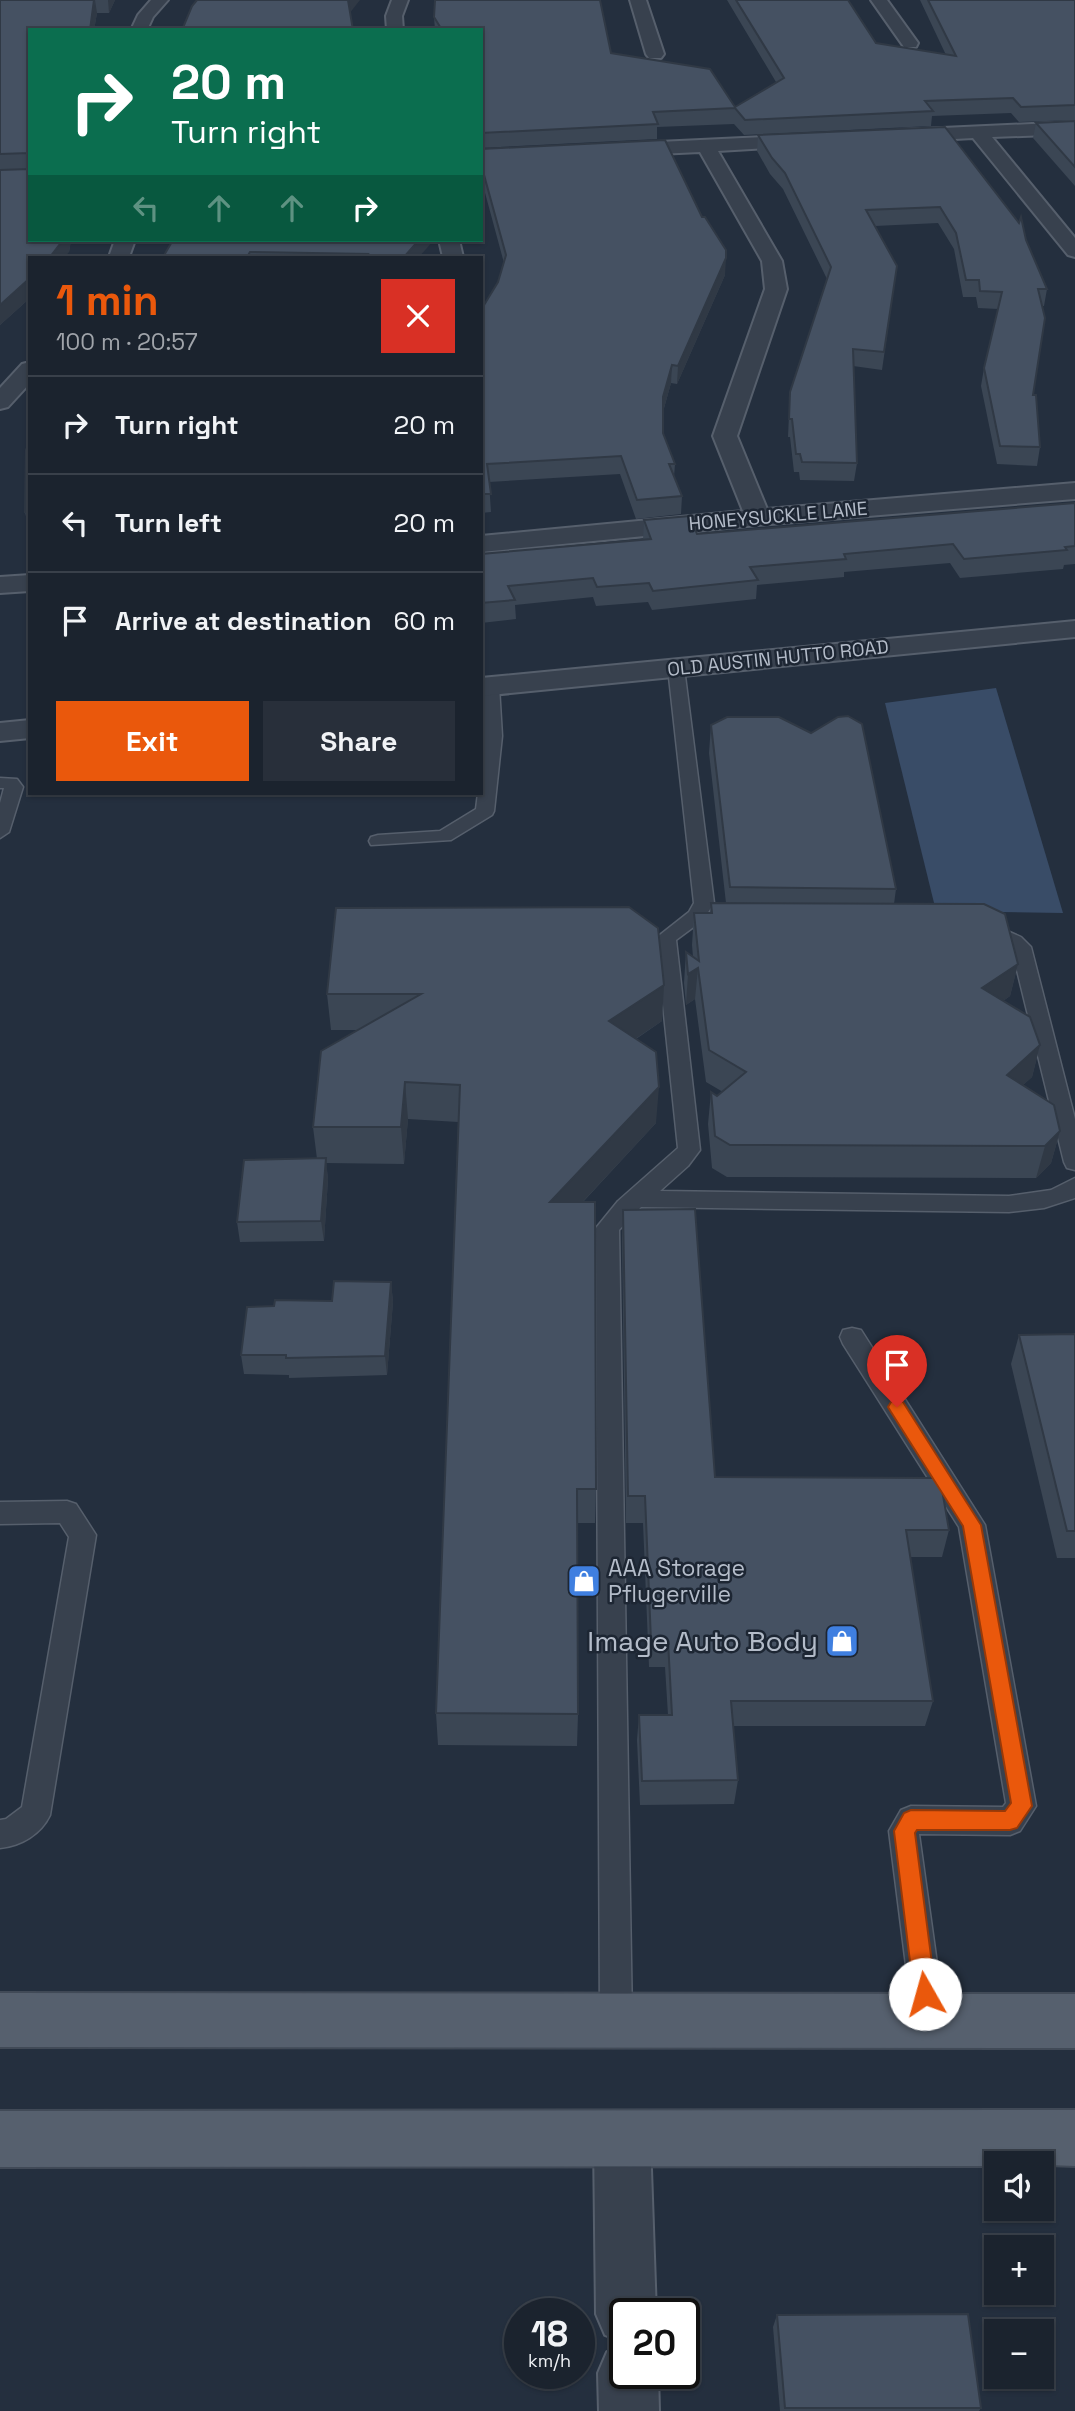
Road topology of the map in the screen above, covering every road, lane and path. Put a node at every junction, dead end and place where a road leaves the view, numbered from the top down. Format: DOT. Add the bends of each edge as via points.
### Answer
graph roads {
  1 [pos="160,0"];
  2 [pos="400,0"];
  3 [pos="638,0"];
  4 [pos="879,0"];
  5 [pos="140,28"];
  6 [pos="396,28"];
  7 [pos="910,43"];
  8 [pos="655,54"];
  9 [pos="1075,128"];
  10 [pos="979,132"];
  11 [pos="883,137"];
  12 [pos="829,140"];
  13 [pos="706,146"];
  14 [pos="600,151"];
  15 [pos="1075,251"];
  16 [pos="28,371"];
  17 [pos="0,402"];
  18 [pos="1075,491"];
  19 [pos="758,517"];
  20 [pos="483,544"];
  21 [pos="28,583"];
  22 [pos="0,585"];
  23 [pos="1075,629"];
  24 [pos="676,668"];
  25 [pos="486,687"];
  26 [pos="28,729"];
  27 [pos="0,732"];
  28 [pos="487,736"];
  29 [pos="0,783"];
  30 [pos="0,832"];
  31 [pos="378,841"];
  32 [pos="686,924"];
  33 [pos="714,924"];
  34 [pos="959,927"];
  35 [pos="1075,1161"];
  36 [pos="1075,1186"];
  37 [pos="636,1199"];
  38 [pos="852,1336"];
  39 [pos="0,1513"];
  40 [pos="0,1834"];
  41 [pos="0,2020"];
  42 [pos="617,2020"];
  43 [pos="929,2021"];
  44 [pos="1075,2021"];
  45 [pos="1075,2138"];
  46 [pos="0,2139"];
  47 [pos="622,2140"];
  48 [pos="626,2298"];
  49 [pos="628,2389"];
  50 [pos="629,2411"];
  1 -- 5 [label="street"];
  2 -- 6 [label="street" via="394,16"];
  3 -- 8 [label="street"];
  4 -- 7 [label="street"];
  9 -- 10 [label="street"];
  10 -- 11 [label="street"];
  10 -- 15 [label="street"];
  12 -- 13 [label="street"];
  13 -- 14 [label="street"];
  13 -- 19 [label="street" via="772,261 776,289 725,436"];
  16 -- 17 [label="street"];
  18 -- 19 [label="street, HONEYSUCKLE LANE"];
  19 -- 20 [label="street, HONEYSUCKLE LANE"];
  21 -- 22 [label="street"];
  23 -- 24 [label="street, OLD AUSTIN HUTTO ROAD"];
  24 -- 25 [label="street, OLD AUSTIN HUTTO ROAD"];
  24 -- 32 [label="lane" via="704,904"];
  25 -- 28 [label="lane"];
  26 -- 27 [label="street"];
  28 -- 31 [label="lane" via="485,811 444,836"];
  29 -- 30 [label="lane" via="14,787"];
  32 -- 33 [label="lane"];
  32 -- 37 [label="lane" via="666,938 689,1150 675,1168"];
  34 -- 35 [label="lane" via="986,927 1021,947"];
  36 -- 37 [label="lane" via="1049,1199 1009,1204"];
  37 -- 42 [label="lane" via="607,1228"];
  38 -- 43 [label="lane" via="972,1525 1021,1806 1010,1821 911,1820 904,1831"];
  39 -- 40 [label="lane" via="67,1512 83,1535 35,1815 12,1833"];
  41 -- 42 [label="main road"];
  42 -- 43 [label="main road"];
  43 -- 44 [label="main road"];
  45 -- 47 [label="main road"];
  46 -- 47 [label="main road"];
  47 -- 48 [label="street"];
  49 -- 50 [label="street"];
}
